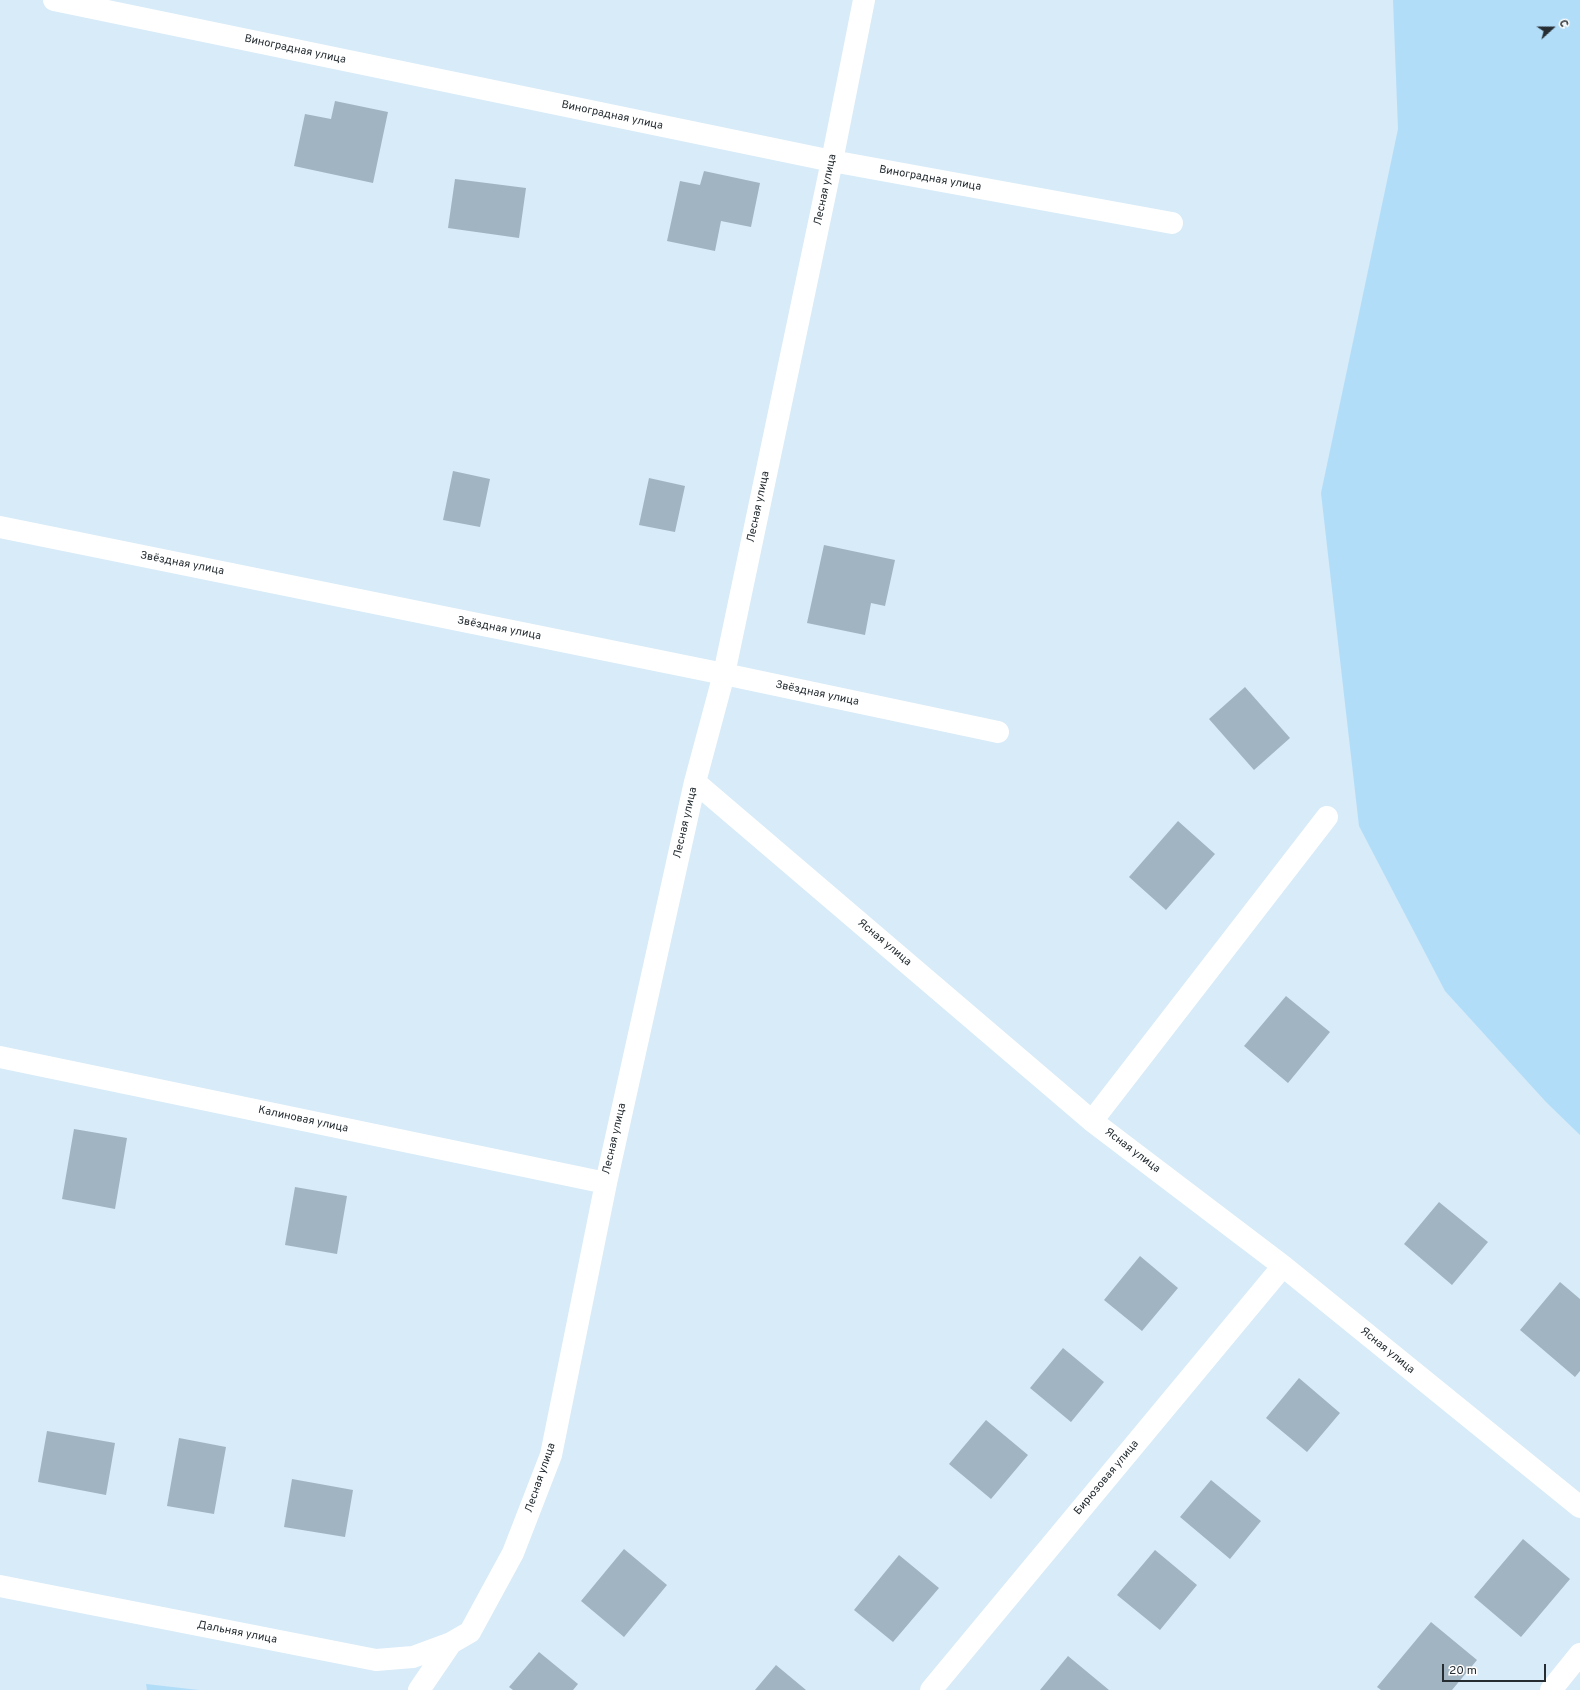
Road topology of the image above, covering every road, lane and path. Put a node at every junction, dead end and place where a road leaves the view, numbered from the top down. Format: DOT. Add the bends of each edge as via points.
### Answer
graph roads {
  1 [pos="54,0"];
  2 [pos="864,0"];
  3 [pos="832,161"];
  4 [pos="1172,223"];
  5 [pos="0,527"];
  6 [pos="724,674"];
  7 [pos="998,732"];
  8 [pos="695,782"];
  9 [pos="1327,817"];
  10 [pos="0,1057"];
  11 [pos="1092,1121"];
  12 [pos="606,1183"];
  13 [pos="1283,1266"];
  14 [pos="1580,1507"];
  15 [pos="0,1586"];
  16 [pos="470,1632"];
  17 [pos="451,1643"];
  18 [pos="1580,1654"];
  19 [pos="419,1690"];
  20 [pos="931,1690"];
  21 [pos="1550,1690"];
  1 -- 3 [label="street, Виноградная улица"];
  2 -- 3 [label="street, Лесная улица"];
  3 -- 4 [label="street, Виноградная улица"];
  3 -- 6 [label="street, Лесная улица"];
  5 -- 6 [label="street, Звёздная улица"];
  6 -- 7 [label="street, Звёздная улица"];
  6 -- 8 [label="street, Лесная улица"];
  8 -- 11 [label="street, Ясная улица"];
  8 -- 12 [label="street, Лесная улица"];
  9 -- 11 [label="street"];
  10 -- 12 [label="street, Калиновая улица"];
  11 -- 13 [label="street, Ясная улица"];
  12 -- 16 [label="street, Лесная улица" via="551,1455 513,1553"];
  13 -- 14 [label="street, Ясная улица"];
  13 -- 20 [label="street, Бирюзовая улица"];
  15 -- 17 [label="street, Дальняя улица" via="376,1660 413,1657"];
  16 -- 17 [label="street, Дальняя улица"];
  17 -- 19 [label="street"];
  18 -- 21 [label="street"];
}
